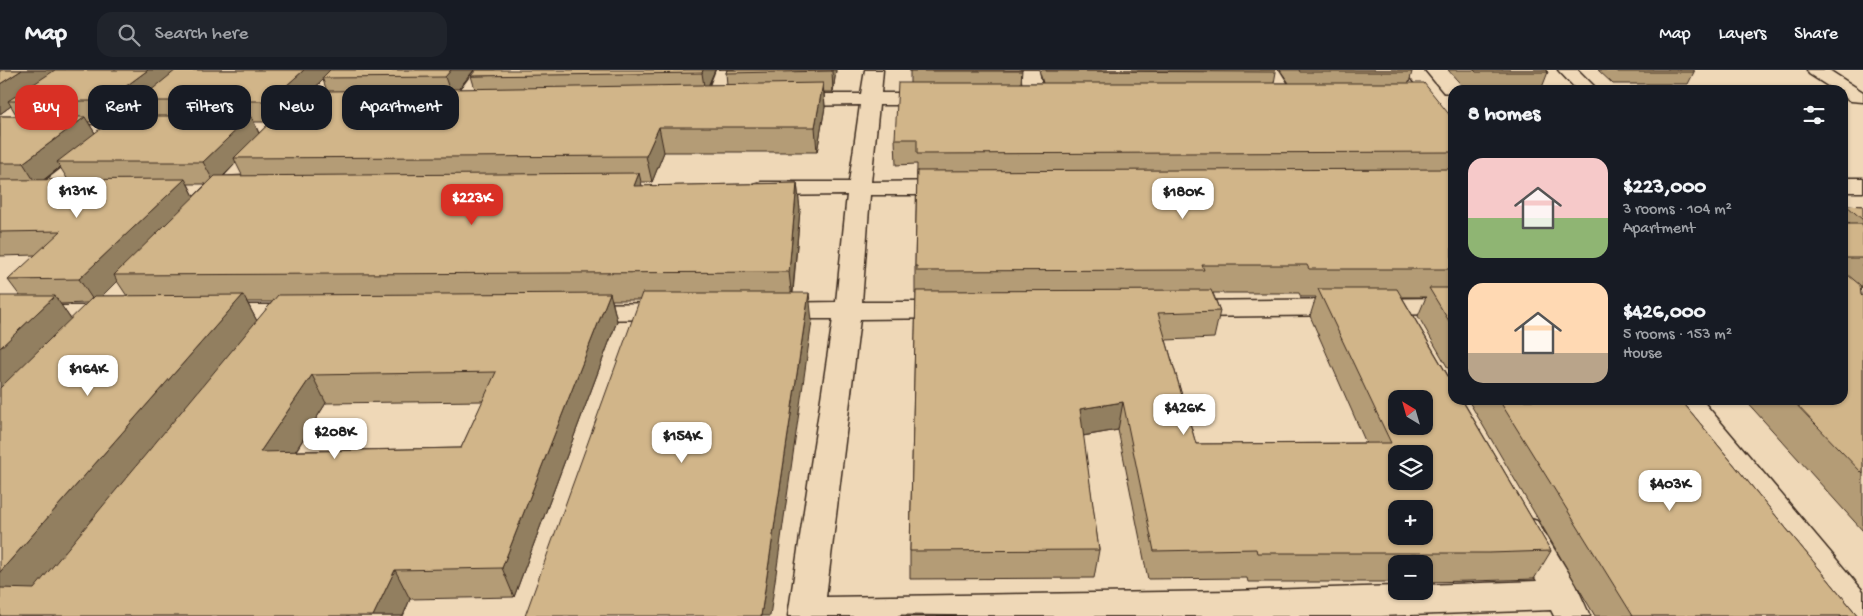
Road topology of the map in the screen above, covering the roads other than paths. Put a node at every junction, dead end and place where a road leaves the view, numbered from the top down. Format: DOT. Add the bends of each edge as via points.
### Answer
graph roads {
  1 [pos="485,70"];
  2 [pos="725,70"];
  3 [pos="874,70"];
  4 [pos="1030,70"];
  5 [pos="1270,70"];
  6 [pos="1413,70"];
  7 [pos="1566,70"];
  8 [pos="1816,70"];
  9 [pos="1582,85"];
  10 [pos="1837,85"];
  11 [pos="870,99"];
  12 [pos="957,99"];
  13 [pos="1034,99"];
  14 [pos="773,100"];
  15 [pos="1288,100"];
  16 [pos="1391,100"];
  17 [pos="1445,100"];
  18 [pos="694,102"];
  19 [pos="459,104"];
  20 [pos="15,115"];
  21 [pos="0,125"];
  22 [pos="0,130"];
  23 [pos="129,130"];
  24 [pos="124,132"];
  25 [pos="1848,185"];
  26 [pos="1863,185"];
  27 [pos="859,188"];
  28 [pos="978,188"];
  29 [pos="740,189"];
  30 [pos="74,193"];
  31 [pos="124,292"];
  32 [pos="1448,307"];
  33 [pos="1153,309"];
  34 [pos="848,310"];
  35 [pos="976,310"];
  36 [pos="694,311"];
  37 [pos="752,311"];
  38 [pos="548,312"];
  39 [pos="188,313"];
  40 [pos="283,313"];
  41 [pos="322,313"];
  42 [pos="0,314"];
  43 [pos="103,314"];
  44 [pos="141,314"];
  45 [pos="82,334"];
  46 [pos="258,344"];
  47 [pos="1690,405"];
  48 [pos="1509,502"];
  49 [pos="1567,605"];
  50 [pos="1235,611"];
  51 [pos="806,614"];
  52 [pos="1862,616"];
  1 -- 19 [label="street" via="468,104"];
  2 -- 18 [label="street" via="724,101"];
  3 -- 11 [label="street"];
  4 -- 13 [label="street"];
  5 -- 15 [label="street"];
  6 -- 17 [label="street"];
  7 -- 9 [label="street"];
  8 -- 10 [label="street"];
  11 -- 12 [label="street"];
  11 -- 14 [label="street"];
  11 -- 27 [label="street"];
  16 -- 17 [label="street"];
  20 -- 21 [label="street"];
  22 -- 24 [label="street"];
  23 -- 24 [label="street"];
  24 -- 30 [label="street" via="35,193"];
  25 -- 26 [label="street"];
  27 -- 28 [label="street"];
  27 -- 29 [label="street"];
  27 -- 34 [label="street"];
  31 -- 43 [label="street"];
  32 -- 33 [label="street" via="1404,320"];
  34 -- 35 [label="street"];
  34 -- 37 [label="street"];
  34 -- 51 [label="street"];
  36 -- 38 [label="street" via="631,325"];
  39 -- 40 [label="street"];
  40 -- 41 [label="street"];
  40 -- 46 [label="street"];
  42 -- 43 [label="street"];
  43 -- 44 [label="street"];
  43 -- 45 [label="street"];
  47 -- 52 [label="street"];
  48 -- 49 [label="street"];
  49 -- 50 [label="street"];
  50 -- 51 [label="street"];
}
